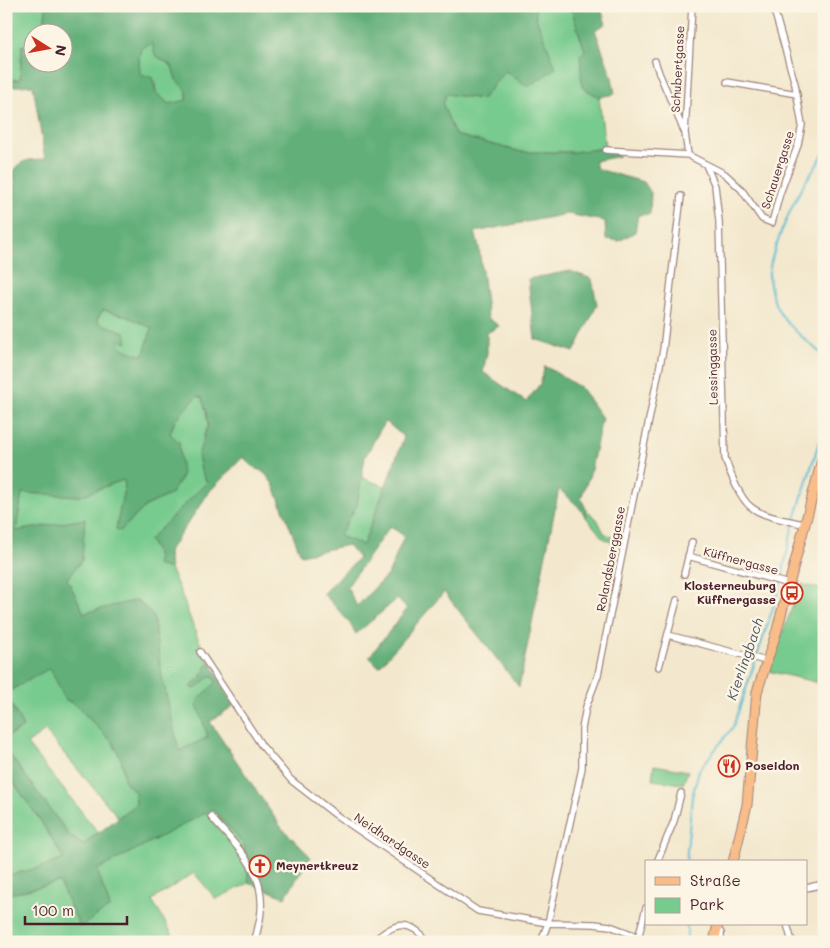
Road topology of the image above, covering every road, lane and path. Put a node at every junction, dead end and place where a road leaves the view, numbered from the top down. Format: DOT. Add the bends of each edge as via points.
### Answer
graph roads {
  1 [pos="692,6"];
  2 [pos="773,6"];
  3 [pos="655,61"];
  4 [pos="727,82"];
  5 [pos="797,94"];
  6 [pos="685,133"];
  7 [pos="606,150"];
  8 [pos="688,155"];
  9 [pos="706,165"];
  10 [pos="681,196"];
  11 [pos="824,452"];
  12 [pos="798,523"];
  13 [pos="692,542"];
  14 [pos="688,556"];
  15 [pos="684,574"];
  16 [pos="787,584"];
  17 [pos="677,600"];
  18 [pos="668,635"];
  19 [pos="200,652"];
  20 [pos="764,660"];
  21 [pos="659,667"];
  22 [pos="681,793"];
  23 [pos="212,817"];
  24 [pos="658,860"];
  25 [pos="734,860"];
  26 [pos="822,885"];
  27 [pos="808,888"];
  28 [pos="824,896"];
  29 [pos="645,912"];
  30 [pos="548,923"];
  31 [pos="718,926"];
  32 [pos="788,926"];
  33 [pos="638,939"];
  34 [pos="254,942"];
  35 [pos="373,942"];
  36 [pos="428,942"];
  37 [pos="541,942"];
  38 [pos="714,942"];
  39 [pos="721,942"];
  40 [pos="792,942"];
  1 -- 6 [label="street, Schubertgasse"];
  2 -- 5 [label="street, Schauergasse"];
  3 -- 6 [label="street, Schubertgasse"];
  4 -- 5 [label="street"];
  5 -- 9 [label="street, Schauergasse" via="801,134 772,223 762,219 741,189 725,174"];
  6 -- 8 [label="street, Schubertgasse"];
  7 -- 8 [label="street"];
  8 -- 9 [label="street"];
  9 -- 12 [label="street, Lessinggasse" via="715,186 719,221 725,458 745,502 752,509"];
  10 -- 30 [label="street, Rolandsberggasse" via="662,350 598,675 586,706 582,729 582,768"];
  11 -- 12 [label="main road"];
  12 -- 16 [label="main road"];
  13 -- 14 [label="street, Küffnergasse"];
  14 -- 15 [label="street, Küffnergasse"];
  14 -- 16 [label="street, Küffnergasse"];
  16 -- 20 [label="main road" via="777,630"];
  17 -- 18 [label="street"];
  18 -- 20 [label="street"];
  18 -- 21 [label="street"];
  19 -- 30 [label="street, Neidhardgasse" via="262,746 290,780 478,911"];
  20 -- 25 [label="main road" via="756,692 747,806"];
  22 -- 24 [label="street" via="674,821"];
  23 -- 34 [label="street" via="245,855 261,890 262,904"];
  26 -- 27 [label="street"];
  26 -- 28 [label="street"];
  29 -- 33 [label="street"];
  30 -- 33 [label="street, Neidhardgasse" via="610,926"];
  30 -- 37 [label="street, Rolandsberggasse"];
  31 -- 38 [label="main road"];
  31 -- 39 [label="street"];
  32 -- 40 [label="street"];
  35 -- 36 [label="street" via="391,927 400,925 416,930"];
}
